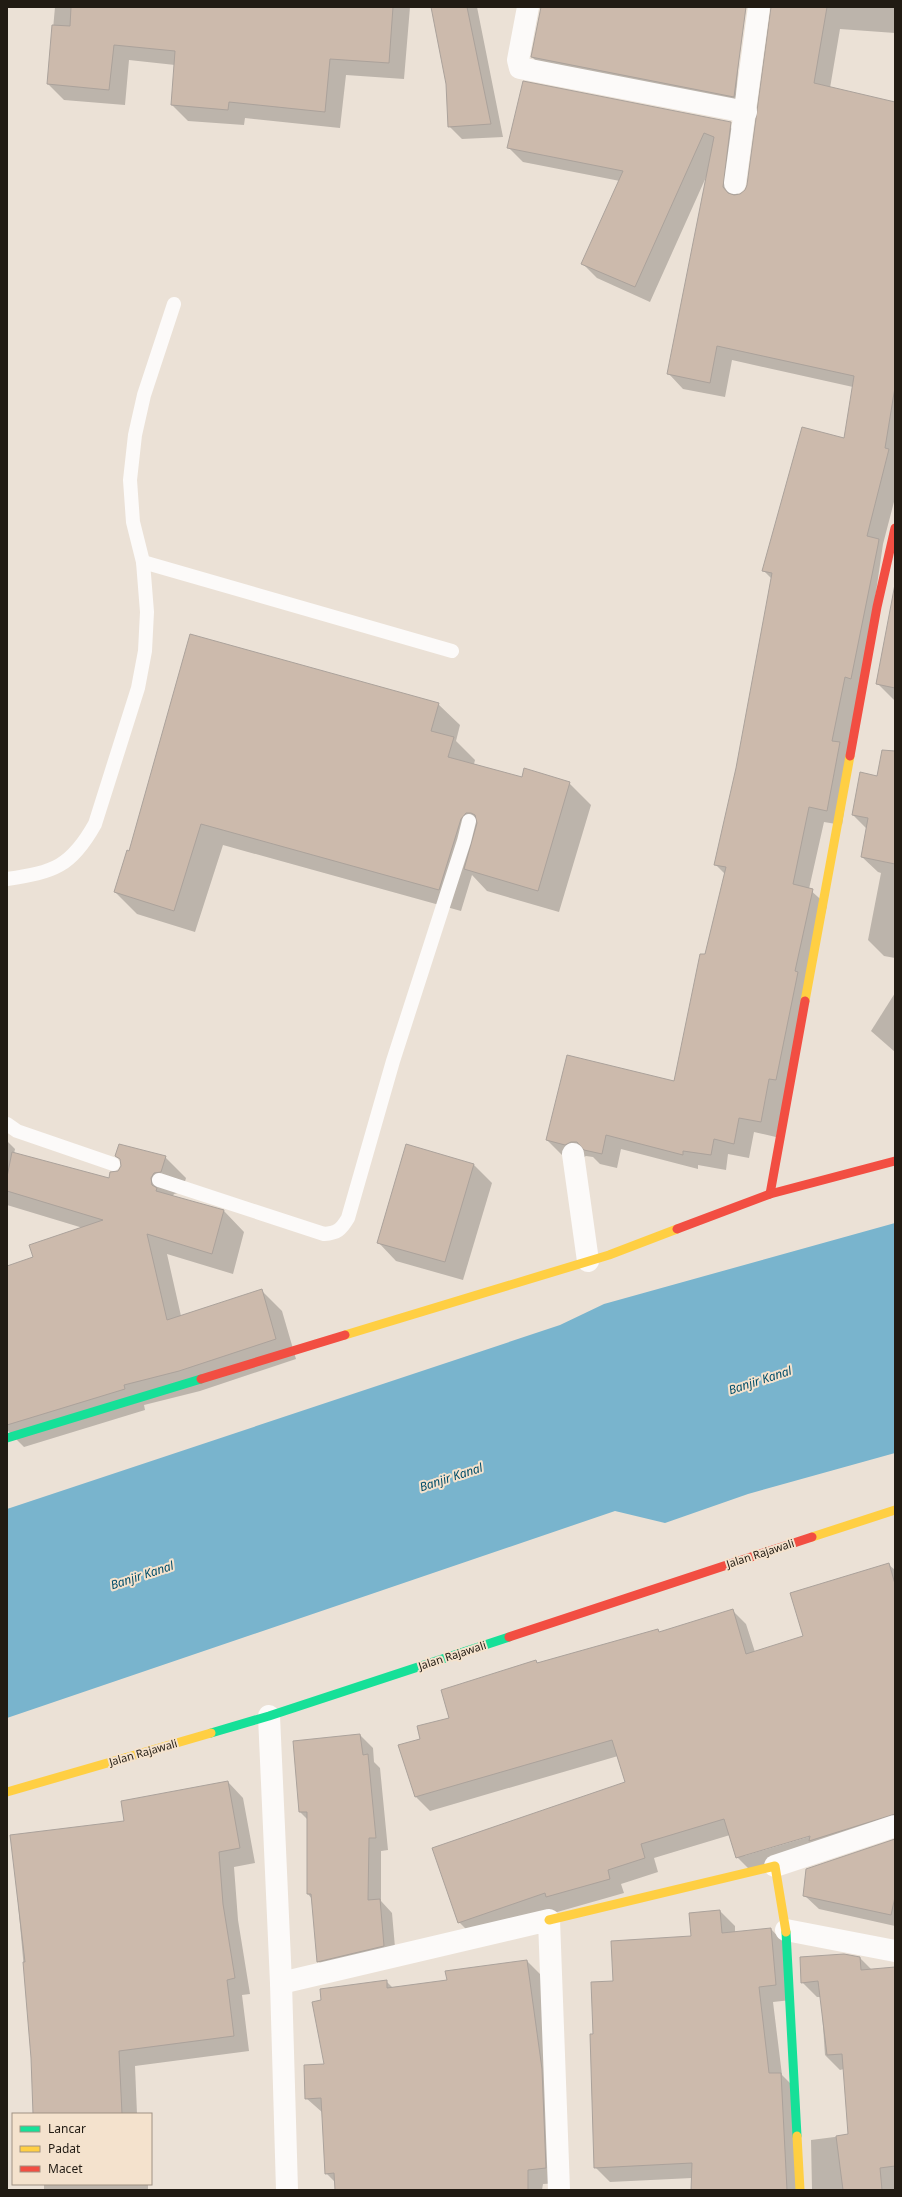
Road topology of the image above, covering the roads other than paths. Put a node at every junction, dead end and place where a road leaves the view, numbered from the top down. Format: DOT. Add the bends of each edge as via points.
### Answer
graph roads {
  1 [pos="528,7"];
  2 [pos="758,7"];
  3 [pos="746,112"];
  4 [pos="735,183"];
  5 [pos="174,304"];
  6 [pos="895,528"];
  7 [pos="143,562"];
  8 [pos="452,651"];
  9 [pos="469,821"];
  10 [pos="7,879"];
  11 [pos="7,1124"];
  12 [pos="573,1154"];
  13 [pos="895,1161"];
  14 [pos="113,1164"];
  15 [pos="159,1180"];
  16 [pos="770,1194"];
  17 [pos="588,1261"];
  18 [pos="7,1438"];
  19 [pos="895,1510"];
  20 [pos="270,1716"];
  21 [pos="7,1792"];
  22 [pos="895,1826"];
  23 [pos="775,1866"];
  24 [pos="549,1920"];
  25 [pos="786,1930"];
  26 [pos="895,1951"];
  27 [pos="281,1983"];
  28 [pos="286,2190"];
  29 [pos="559,2190"];
  30 [pos="800,2190"];
  1 -- 3 [label="street" via="518,60 520,68"];
  2 -- 3 [label="street"];
  3 -- 4 [label="street"];
  5 -- 7 [label="lane" via="144,396 135,435 130,480 133,522"];
  6 -- 16 [label="street" via="877,607"];
  7 -- 8 [label="lane"];
  7 -- 10 [label="lane" via="147,612 138,688 95,824 71,857 55,869"];
  9 -- 15 [label="lane" via="393,1061 348,1218 342,1228 335,1233 324,1234"];
  11 -- 14 [label="lane" via="16,1131"];
  12 -- 17 [label="street"];
  13 -- 16 [label="street"];
  16 -- 17 [label="street"];
  17 -- 18 [label="street"];
  19 -- 20 [label="street, Jalan Rajawali"];
  20 -- 21 [label="street, Jalan Rajawali"];
  20 -- 27 [label="street"];
  22 -- 23 [label="street"];
  23 -- 24 [label="street"];
  23 -- 25 [label="street"];
  24 -- 27 [label="street"];
  24 -- 29 [label="street"];
  25 -- 26 [label="street"];
  25 -- 30 [label="street"];
  27 -- 28 [label="street"];
}
